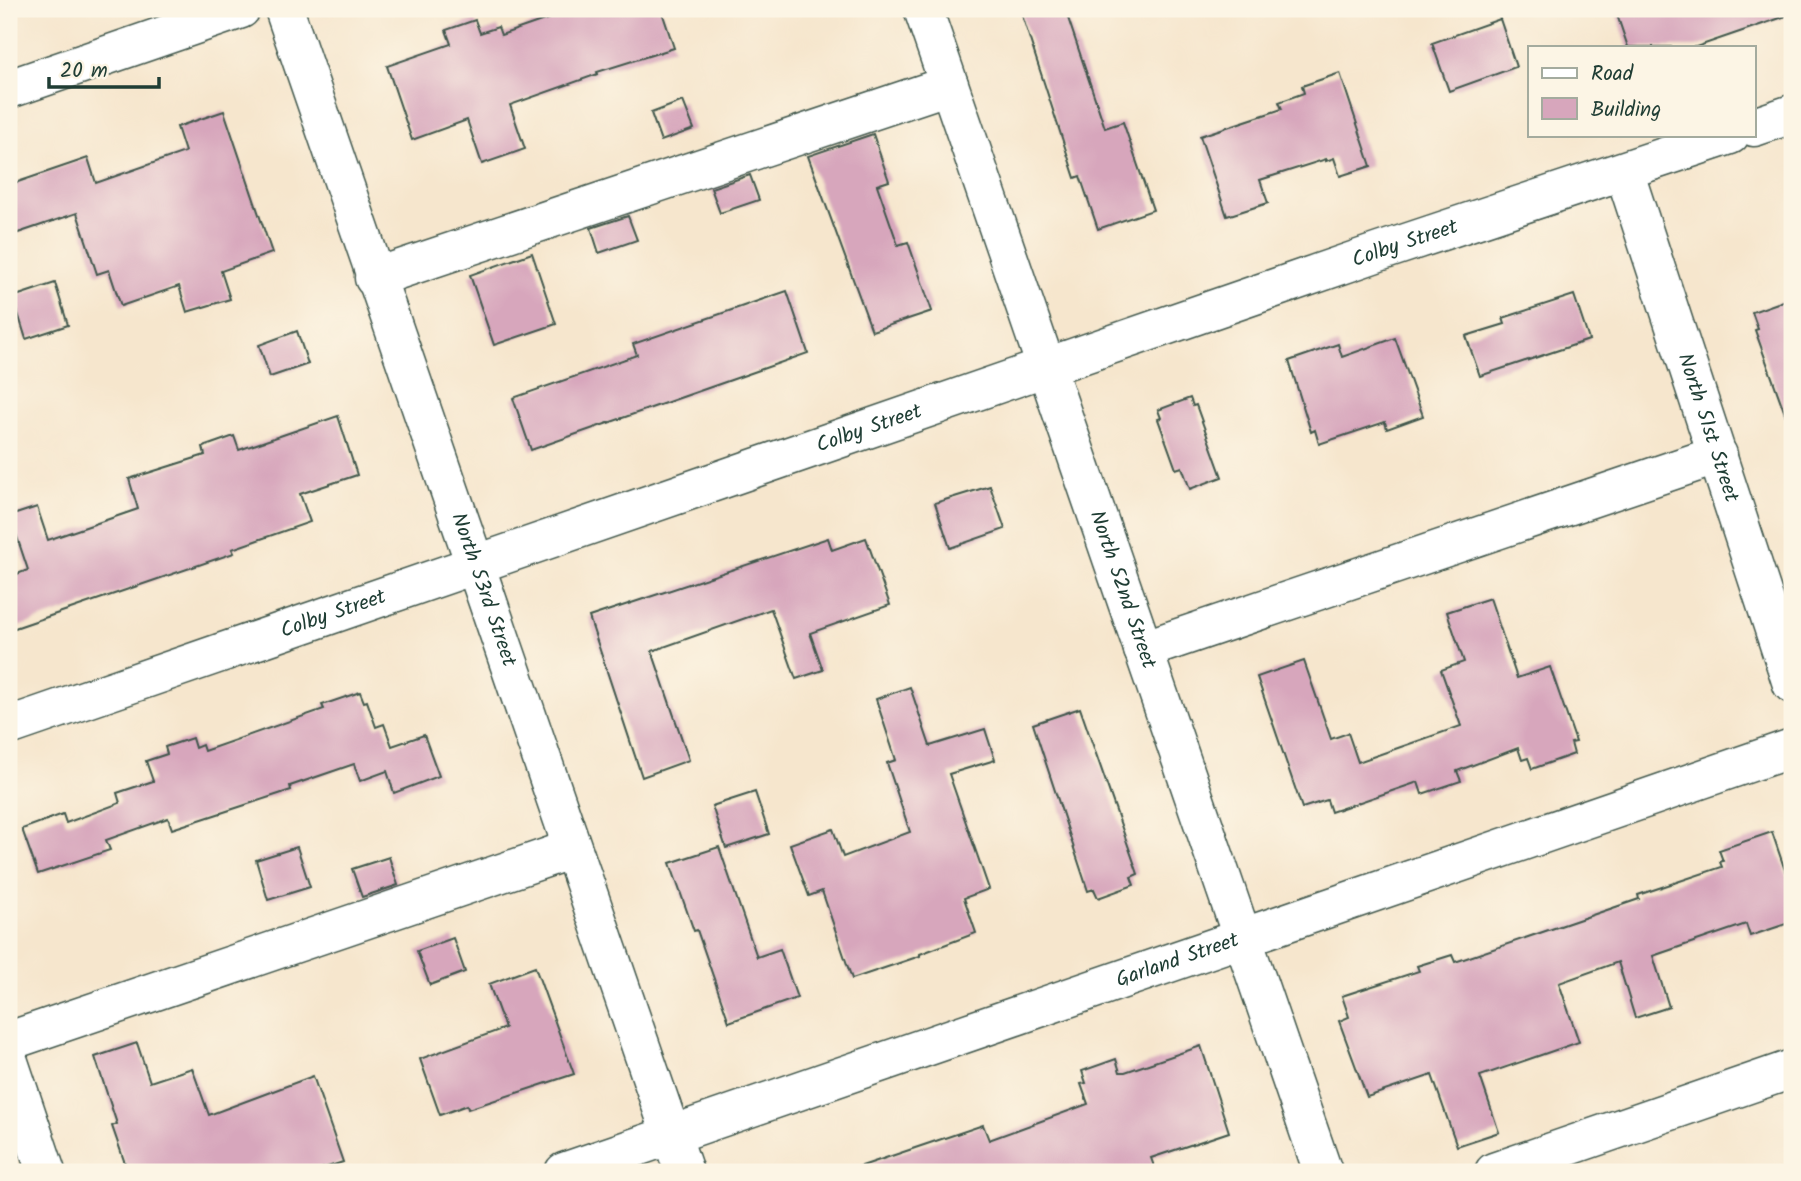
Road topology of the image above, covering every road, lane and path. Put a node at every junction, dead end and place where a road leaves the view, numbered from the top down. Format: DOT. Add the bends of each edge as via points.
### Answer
graph roads {
  1 [pos="240,9"];
  2 [pos="284,9"];
  3 [pos="923,9"];
  4 [pos="949,85"];
  5 [pos="9,89"];
  6 [pos="1792,114"];
  7 [pos="1756,126"];
  8 [pos="1727,136"];
  9 [pos="1623,171"];
  10 [pos="374,278"];
  11 [pos="1045,367"];
  12 [pos="1718,455"];
  13 [pos="476,564"];
  14 [pos="1143,650"];
  15 [pos="1792,684"];
  16 [pos="9,726"];
  17 [pos="1792,748"];
  18 [pos="572,849"];
  19 [pos="1242,939"];
  20 [pos="9,1041"];
  21 [pos="9,1062"];
  22 [pos="1792,1069"];
  23 [pos="671,1135"];
  24 [pos="46,1172"];
  25 [pos="564,1172"];
  26 [pos="684,1172"];
  27 [pos="1323,1172"];
  28 [pos="1494,1172"];
  1 -- 5 [label="street"];
  2 -- 10 [label="street, North 53rd Street"];
  3 -- 4 [label="street, North 52nd Street"];
  4 -- 10 [label="street"];
  4 -- 11 [label="street, North 52nd Street"];
  6 -- 7 [label="street"];
  8 -- 9 [label="street, Colby Street"];
  9 -- 11 [label="street, Colby Street"];
  9 -- 12 [label="street, North 51st Street"];
  10 -- 13 [label="street, North 53rd Street"];
  11 -- 13 [label="street, Colby Street"];
  11 -- 14 [label="street, North 52nd Street"];
  12 -- 14 [label="street"];
  12 -- 15 [label="street, North 51st Street"];
  13 -- 16 [label="street, Colby Street"];
  13 -- 18 [label="street, North 53rd Street"];
  14 -- 19 [label="street, North 52nd Street"];
  17 -- 19 [label="street, Garland Street"];
  18 -- 20 [label="street"];
  18 -- 23 [label="street, North 53rd Street"];
  19 -- 23 [label="street, Garland Street"];
  19 -- 27 [label="street, North 52nd Street"];
  21 -- 24 [label="street"];
  22 -- 28 [label="street"];
  23 -- 25 [label="street, Garland Street"];
  23 -- 26 [label="street, North 53rd Street"];
}
